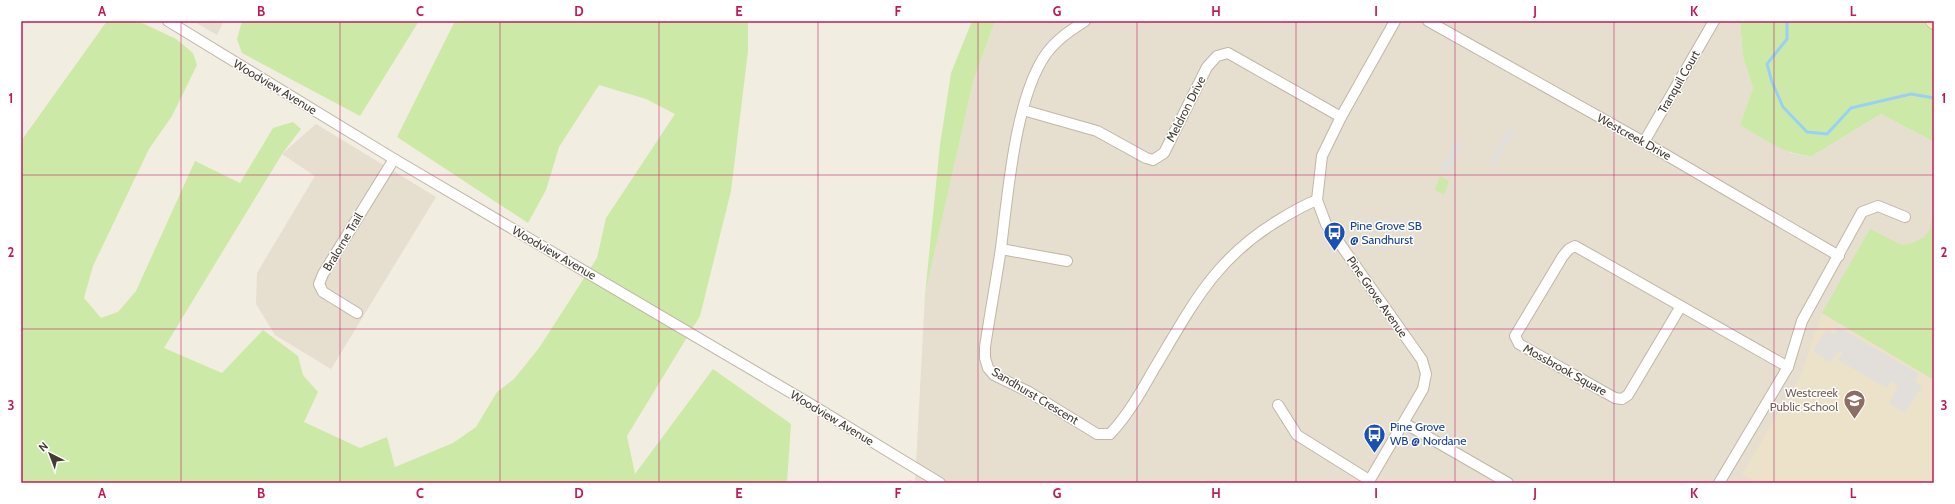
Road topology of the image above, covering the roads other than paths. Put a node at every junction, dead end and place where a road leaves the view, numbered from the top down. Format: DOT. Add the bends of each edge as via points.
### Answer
graph roads {
  1 [pos="168,21"];
  2 [pos="1086,21"];
  3 [pos="1395,21"];
  4 [pos="1428,21"];
  5 [pos="1714,21"];
  6 [pos="1023,110"];
  7 [pos="1341,117"];
  8 [pos="1644,142"];
  9 [pos="394,159"];
  10 [pos="1317,200"];
  11 [pos="1905,217"];
  12 [pos="1001,249"];
  13 [pos="1839,256"];
  14 [pos="1066,261"];
  15 [pos="1681,306"];
  16 [pos="357,313"];
  17 [pos="1788,367"];
  18 [pos="1278,405"];
  19 [pos="1404,423"];
  20 [pos="1369,482"];
  21 [pos="940,483"];
  22 [pos="1508,483"];
  23 [pos="1719,483"];
  1 -- 9 [label="street, Woodview Avenue"];
  2 -- 6 [label="street, Sandhurst Crescent" via="1060,38 1046,54"];
  3 -- 7 [label="street, Pine Grove Avenue"];
  4 -- 8 [label="street, Westcreek Drive"];
  5 -- 8 [label="street, Tranquil Court"];
  6 -- 7 [label="street, Meldron Drive" via="1098,131 1153,160 1164,153 1207,67 1217,56 1228,53"];
  6 -- 12 [label="street, Sandhurst Crescent" via="1006,204"];
  7 -- 10 [label="street, Pine Grove Avenue" via="1322,156"];
  8 -- 13 [label="street, Westcreek Drive"];
  9 -- 16 [label="street, Bralorne Trail" via="319,284 323,292"];
  9 -- 21 [label="street, Woodview Avenue"];
  10 -- 12 [label="street, Sandhurst Crescent" via="1261,231 1240,246 1224,263 1196,300 1127,415 1110,434 1097,434 1029,392 994,375 988,368 985,347"];
  10 -- 19 [label="street, Pine Grove Avenue" via="1326,224 1422,360 1425,380 1423,389"];
  11 -- 13 [label="street" via="1878,206 1862,212"];
  12 -- 14 [label="street"];
  13 -- 17 [label="street" via="1802,321"];
  15 -- 15 [label="street, Mossbrook Square" via="1575,246 1563,256 1515,336 1519,344 1615,398 1622,399 1628,395"];
  15 -- 17 [label="street, Mossbrook Square"];
  17 -- 23 [label="street"];
  18 -- 20 [label="street" via="1296,435"];
  19 -- 20 [label="street, Pine Grove Avenue"];
  19 -- 22 [label="street"];
}
